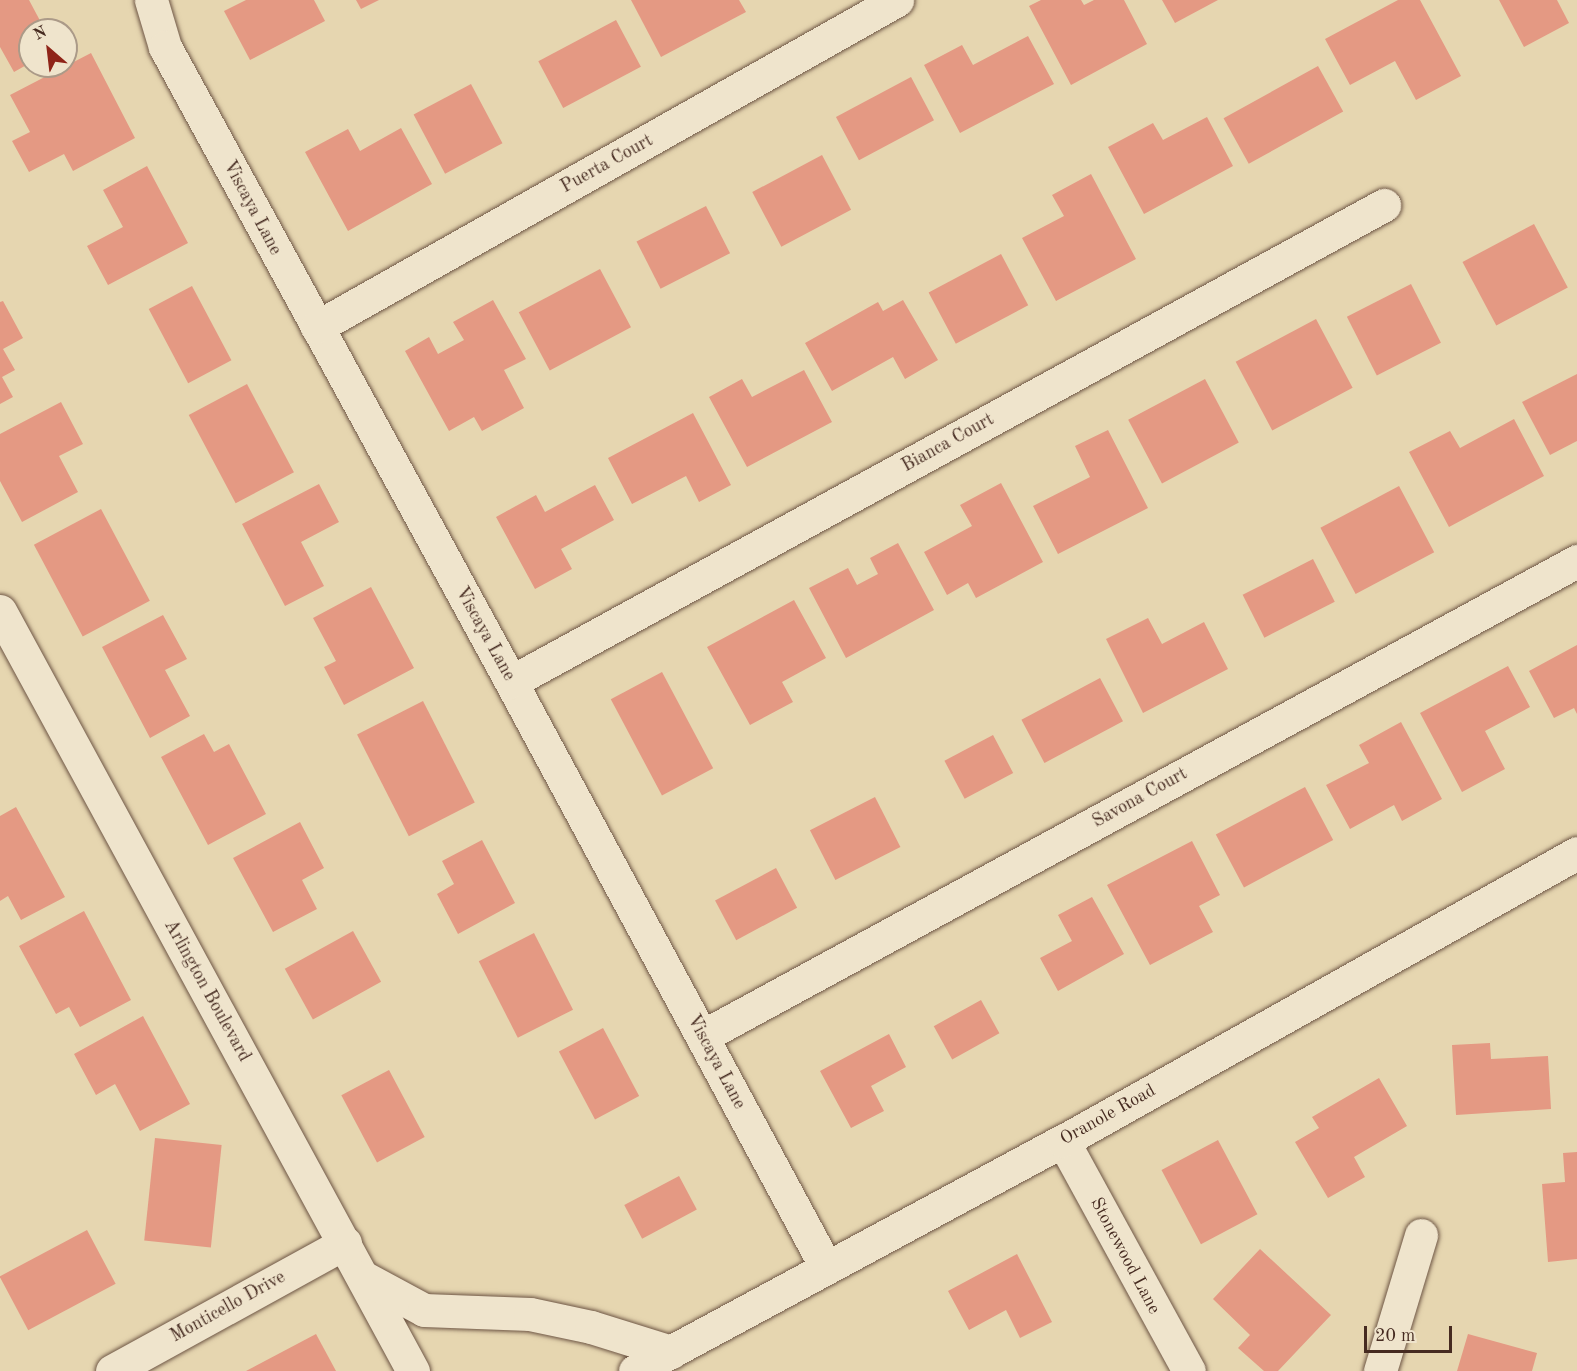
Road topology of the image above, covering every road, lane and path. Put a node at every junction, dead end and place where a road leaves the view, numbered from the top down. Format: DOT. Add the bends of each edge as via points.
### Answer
graph roads {
  1 [pos="151,0"];
  2 [pos="897,0"];
  3 [pos="1384,205"];
  4 [pos="316,327"];
  5 [pos="1577,561"];
  6 [pos="0,611"];
  7 [pos="511,682"];
  8 [pos="1577,853"];
  9 [pos="703,1036"];
  10 [pos="1063,1141"];
  11 [pos="1421,1235"];
  12 [pos="345,1243"];
  13 [pos="826,1267"];
  14 [pos="363,1277"];
  15 [pos="671,1352"];
  16 [pos="112,1371"];
  17 [pos="413,1371"];
  18 [pos="635,1371"];
  19 [pos="1189,1371"];
  20 [pos="1380,1371"];
  1 -- 4 [label="street, Viscaya Lane" via="165,47"];
  2 -- 4 [label="street, Puerta Court"];
  3 -- 7 [label="street, Bianca Court"];
  4 -- 7 [label="street, Viscaya Lane"];
  5 -- 9 [label="street, Savona Court"];
  6 -- 12 [label="street, Arlington Boulevard"];
  7 -- 9 [label="street, Viscaya Lane"];
  8 -- 10 [label="street, Oranole Road"];
  9 -- 13 [label="street, Viscaya Lane"];
  10 -- 13 [label="street, Oranole Road"];
  10 -- 19 [label="street, Stonewood Lane"];
  11 -- 20 [label="street"];
  12 -- 14 [label="street, Arlington Boulevard"];
  12 -- 16 [label="street, Monticello Drive"];
  13 -- 15 [label="street, Oranole Road"];
  14 -- 15 [label="street" via="424,1310 530,1314 591,1327"];
  14 -- 17 [label="street, Arlington Boulevard"];
  15 -- 18 [label="street, Oranole Road"];
}
